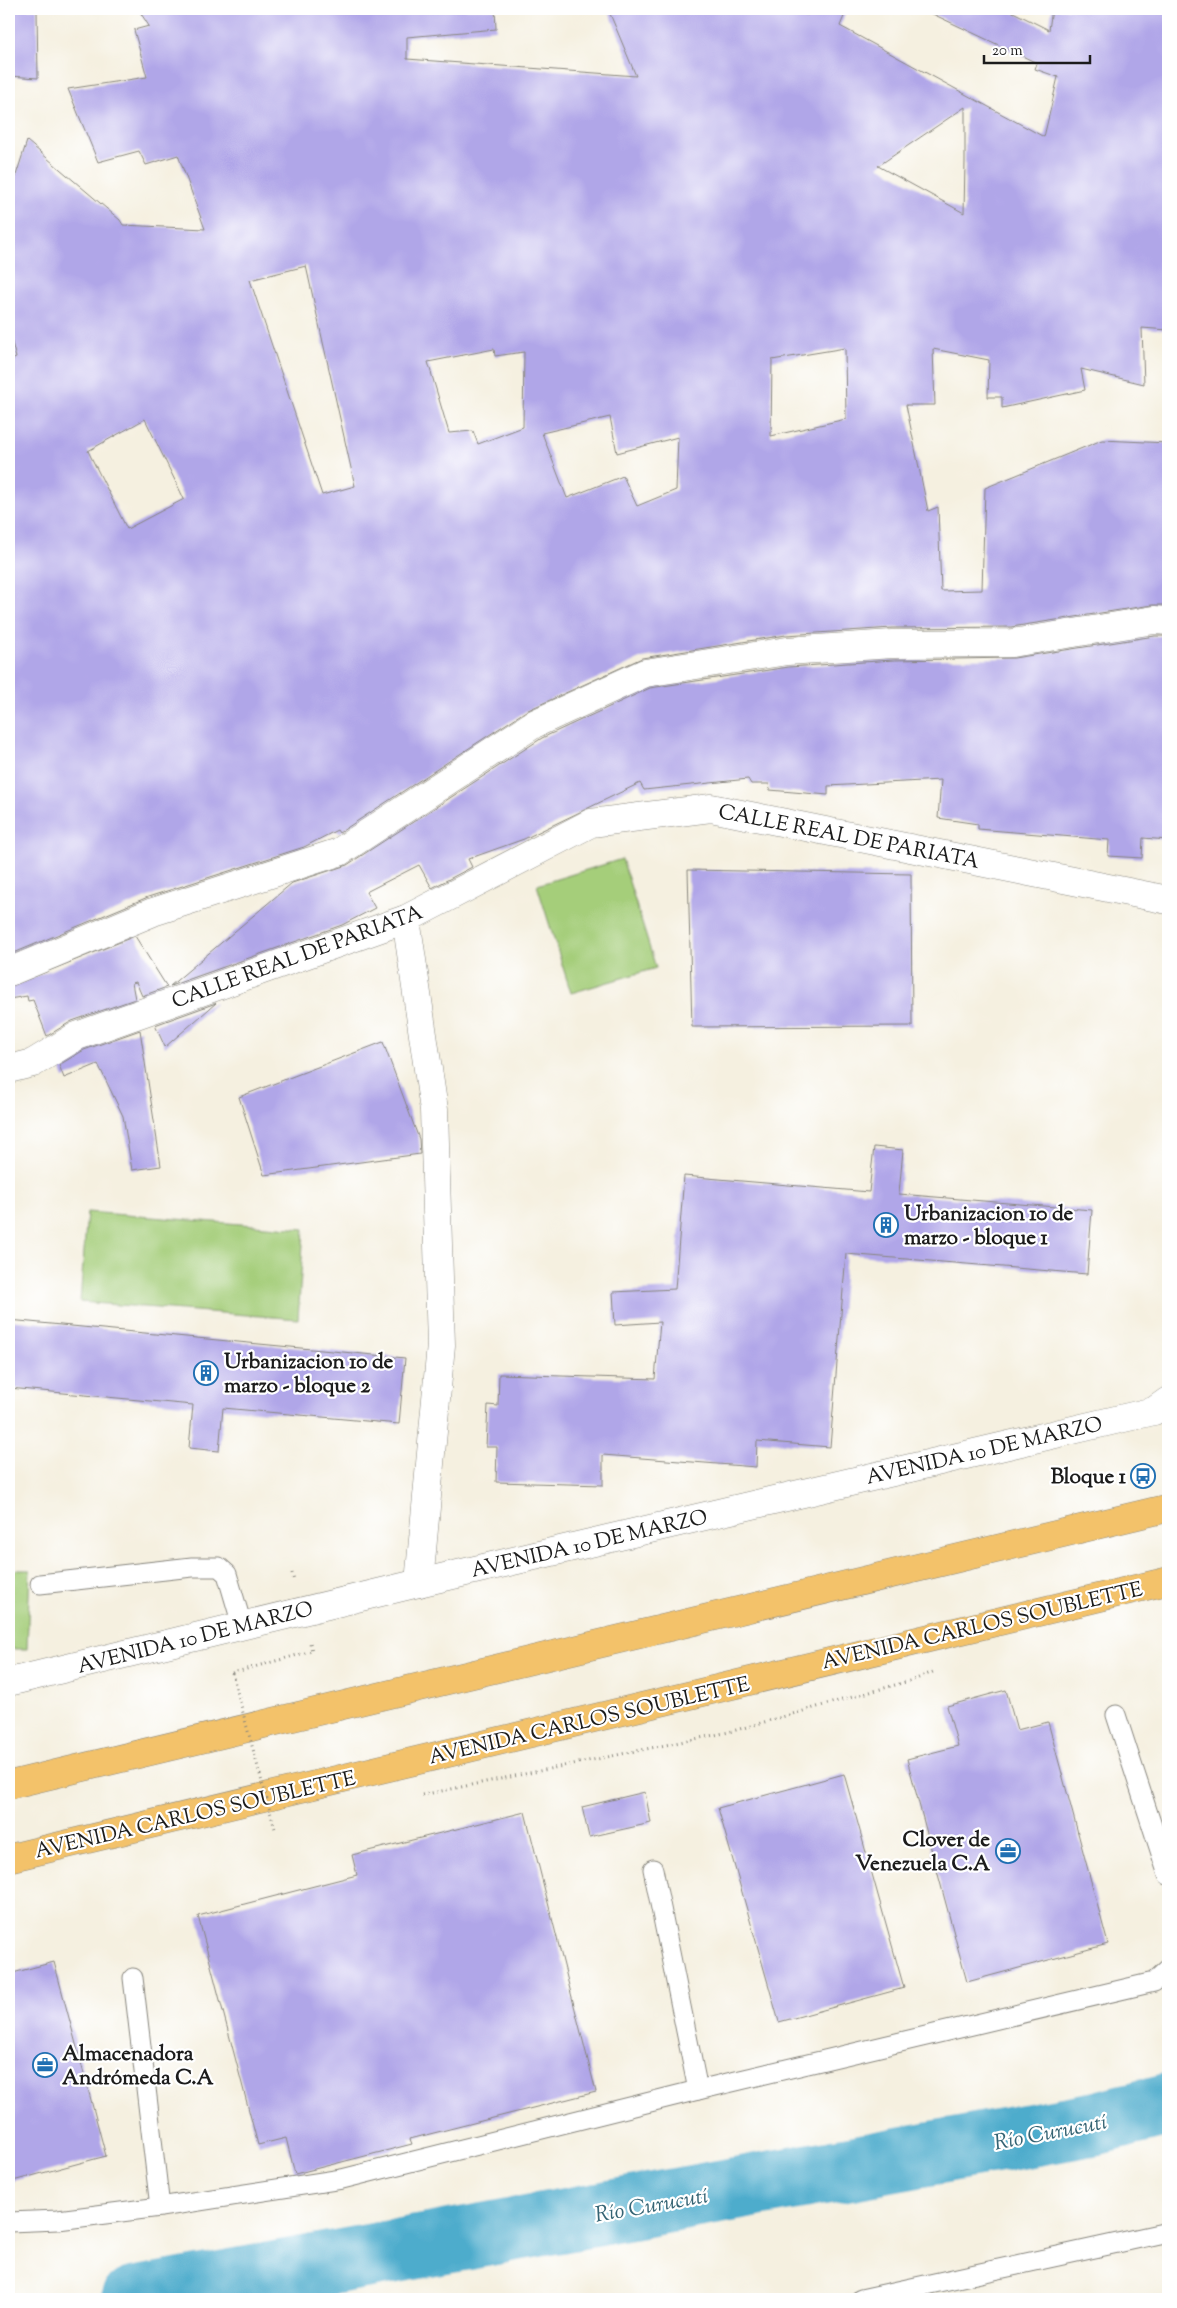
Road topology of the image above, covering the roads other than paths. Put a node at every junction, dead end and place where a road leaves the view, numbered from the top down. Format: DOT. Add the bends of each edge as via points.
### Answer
graph roads {
  1 [pos="1168,621"];
  2 [pos="1168,900"];
  3 [pos="406,920"];
  4 [pos="9,972"];
  5 [pos="9,1068"];
  6 [pos="1168,1401"];
  7 [pos="1168,1508"];
  8 [pos="1168,1581"];
  9 [pos="419,1582"];
  10 [pos="40,1584"];
  11 [pos="242,1625"];
  12 [pos="9,1682"];
  13 [pos="1116,1715"];
  14 [pos="9,1785"];
  15 [pos="9,1858"];
  16 [pos="653,1870"];
  17 [pos="1168,1875"];
  18 [pos="1168,1969"];
  19 [pos="133,1978"];
  20 [pos="698,2090"];
  21 [pos="160,2207"];
  22 [pos="9,2222"];
  23 [pos="1168,2232"];
  24 [pos="861,2299"];
  1 -- 4 [label="street" via="1154,620 1012,643 892,644 787,651 645,673 534,724 339,852 153,912"];
  2 -- 3 [label="street, CALLE REAL DE PARIATA" via="711,808 591,823"];
  3 -- 5 [label="street, CALLE REAL DE PARIATA" via="77,1036 33,1063"];
  3 -- 9 [label="street" via="434,1110 441,1345"];
  6 -- 9 [label="street, AVENIDA 10 DE MARZO" via="1154,1411"];
  7 -- 14 [label="main road"];
  8 -- 15 [label="main road, AVENIDA CARLOS SOUBLETTE"];
  9 -- 11 [label="street, AVENIDA 10 DE MARZO"];
  10 -- 11 [label="lane" via="192,1567 219,1567 227,1574"];
  11 -- 12 [label="street, AVENIDA 10 DE MARZO"];
  13 -- 17 [label="lane"];
  16 -- 20 [label="lane"];
  18 -- 20 [label="lane" via="1154,1982"];
  19 -- 21 [label="lane"];
  20 -- 21 [label="lane" via="342,2179"];
  21 -- 22 [label="lane" via="58,2220"];
  23 -- 24 [label="lane"];
}
